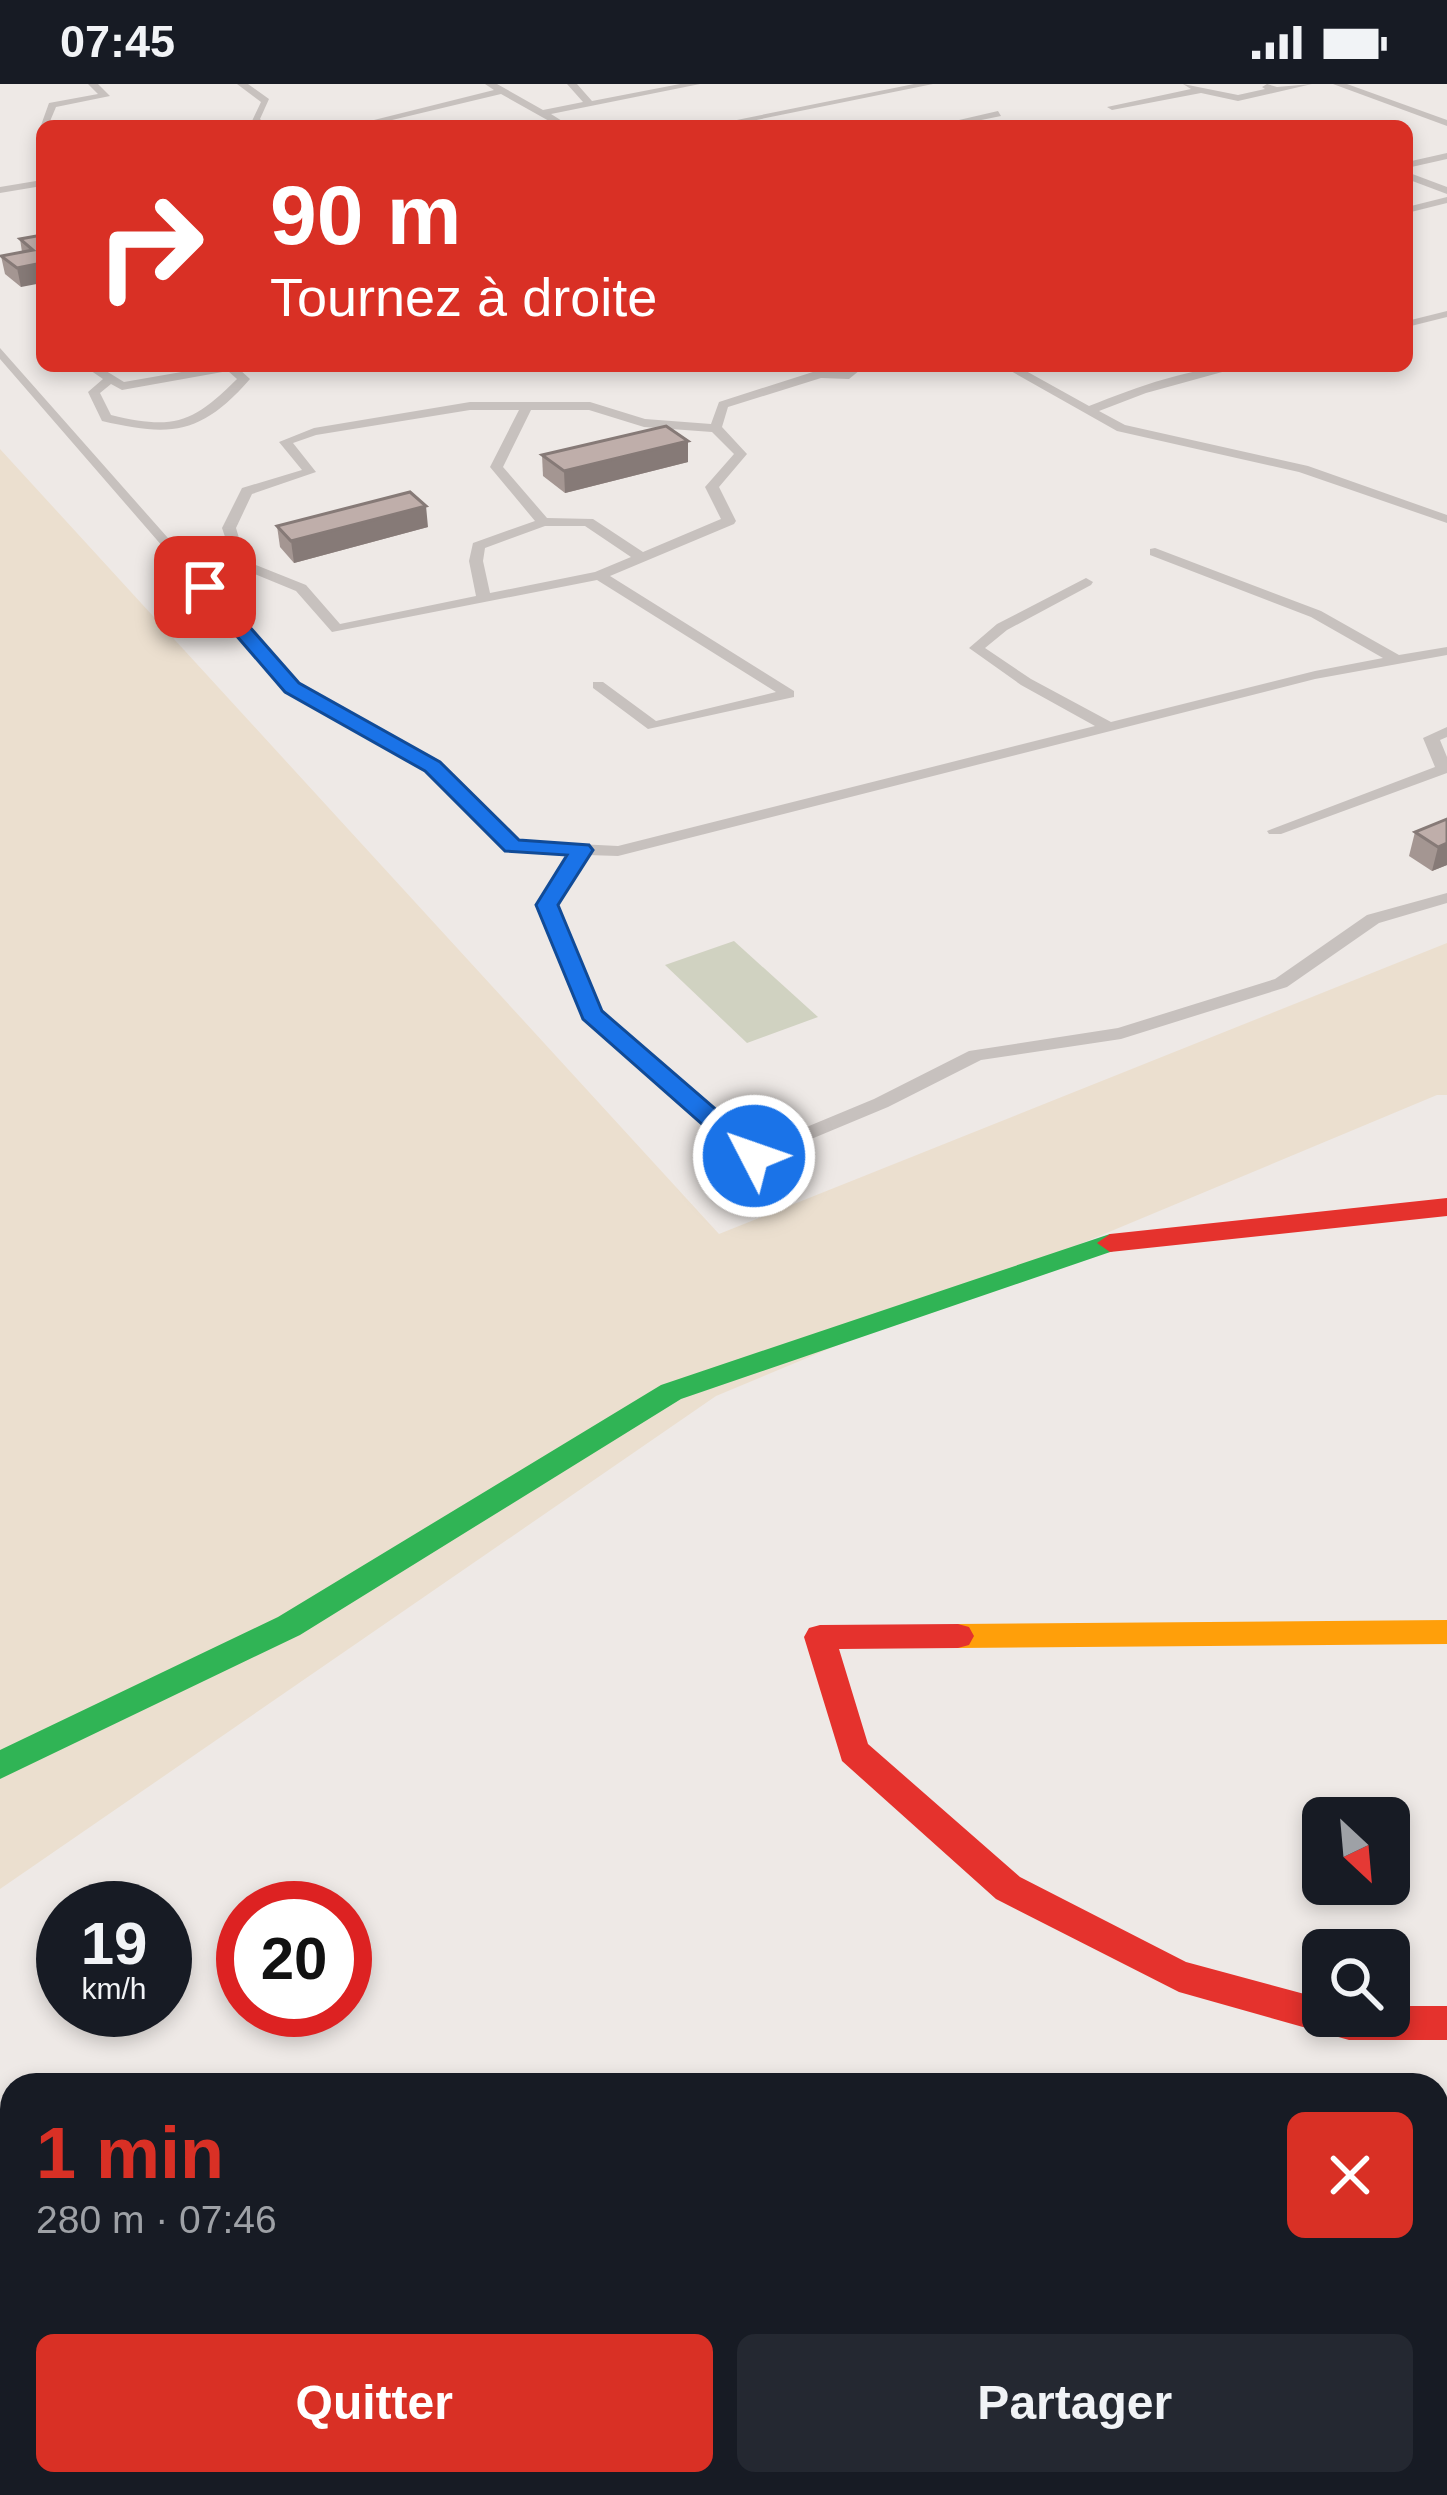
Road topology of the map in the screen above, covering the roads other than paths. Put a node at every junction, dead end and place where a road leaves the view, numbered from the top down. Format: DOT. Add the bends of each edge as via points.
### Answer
graph roads {
  1 [pos="93,84"];
  2 [pos="242,84"];
  3 [pos="490,84"];
  4 [pos="572,84"];
  5 [pos="695,84"];
  6 [pos="928,84"];
  7 [pos="1188,84"];
  8 [pos="1260,84"];
  9 [pos="1307,84"];
  10 [pos="1338,84"];
  11 [pos="1202,90"];
  12 [pos="1276,90"];
  13 [pos="502,91"];
  14 [pos="590,104"];
  15 [pos="1112,107"];
  16 [pos="541,112"];
  17 [pos="998,114"];
  18 [pos="45,120"];
  19 [pos="258,120"];
  20 [pos="380,120"];
  21 [pos="555,120"];
  22 [pos="743,120"];
  23 [pos="968,120"];
  24 [pos="1447,123"];
  25 [pos="1447,156"];
  26 [pos="1413,164"];
  27 [pos="1413,178"];
  28 [pos="36,184"];
  29 [pos="0,190"];
  30 [pos="1447,195"];
  31 [pos="1413,207"];
  32 [pos="1447,314"];
  33 [pos="1413,320"];
  34 [pos="0,352"];
  35 [pos="98,372"];
  36 [pos="204,372"];
  37 [pos="238,372"];
  38 [pos="851,372"];
  39 [pos="1019,372"];
  40 [pos="1214,372"];
  41 [pos="110,380"];
  42 [pos="527,406"];
  43 [pos="1089,410"];
  44 [pos="716,428"];
  45 [pos="1447,519"];
  46 [pos="542,522"];
  47 [pos="1155,552"];
  48 [pos="641,557"];
  49 [pos="599,575"];
  50 [pos="1086,582"];
  51 [pos="483,596"];
  52 [pos="1447,651"];
  53 [pos="1397,660"];
  54 [pos="598,685"];
  55 [pos="1109,727"];
  56 [pos="1447,732"];
  57 [pos="1275,831"];
  58 [pos="582,850"];
  59 [pos="1447,898"];
  60 [pos="1447,1207"];
  61 [pos="1447,1632"];
  62 [pos="0,1765"];
  63 [pos="1447,2023"];
  1 -- 18 [label="lane" via="105,96 52,105"];
  2 -- 19 [label="lane" via="266,101"];
  3 -- 13 [label="lane"];
  4 -- 14 [label="lane"];
  5 -- 14 [label="lane"];
  6 -- 22 [label="lane"];
  7 -- 11 [label="lane"];
  8 -- 12 [label="lane"];
  9 -- 12 [label="lane"];
  10 -- 24 [label="lane"];
  11 -- 12 [label="lane" via="1238,98"];
  11 -- 15 [label="lane"];
  13 -- 16 [label="lane"];
  13 -- 20 [label="lane"];
  14 -- 16 [label="lane"];
  16 -- 21 [label="lane"];
  17 -- 23 [label="lane"];
  25 -- 26 [label="lane"];
  27 -- 30 [label="lane"];
  28 -- 29 [label="lane"];
  30 -- 31 [label="lane"];
  32 -- 33 [label="lane"];
  34 -- 58 [label="lane" via="292,688 433,766 513,846"];
  35 -- 41 [label="lane"];
  36 -- 41 [label="lane" via="122,386"];
  37 -- 41 [label="lane" via="244,379 206,420 153,430 106,418 94,392"];
  38 -- 44 [label="lane" via="723,405"];
  39 -- 43 [label="lane"];
  40 -- 43 [label="lane"];
  42 -- 44 [label="lane" via="590,406 644,423"];
  42 -- 46 [label="lane" via="496,467"];
  42 -- 51 [label="lane" via="470,406 285,442 310,472 247,491 229,528 240,563 302,588 337,629"];
  43 -- 45 [label="lane" via="1121,428 1303,469"];
  44 -- 48 [label="lane" via="741,454 712,487 729,521"];
  46 -- 48 [label="lane" via="588,522"];
  46 -- 51 [label="lane" via="478,546"];
  47 -- 53 [label="lane" via="1316,614"];
  48 -- 49 [label="lane"];
  49 -- 51 [label="lane"];
  49 -- 54 [label="lane" via="790,694 653,726"];
  50 -- 55 [label="lane" via="976,648"];
  52 -- 53 [label="lane"];
  53 -- 55 [label="lane"];
  55 -- 58 [label="lane" via="618,851"];
  56 -- 57 [label="lane" via="1431,738 1444,769"];
  58 -- 59 [label="lane" via="547,905 592,1014 754,1156 976,1055 1121,1033 1281,983 1373,919"];
  60 -- 62 [label="street" via="1116,1241 671,1392 289,1626"];
  61 -- 63 [label="street" via="820,1637 854,1751 1008,1888 1179,1976 1349,2023"];
}
